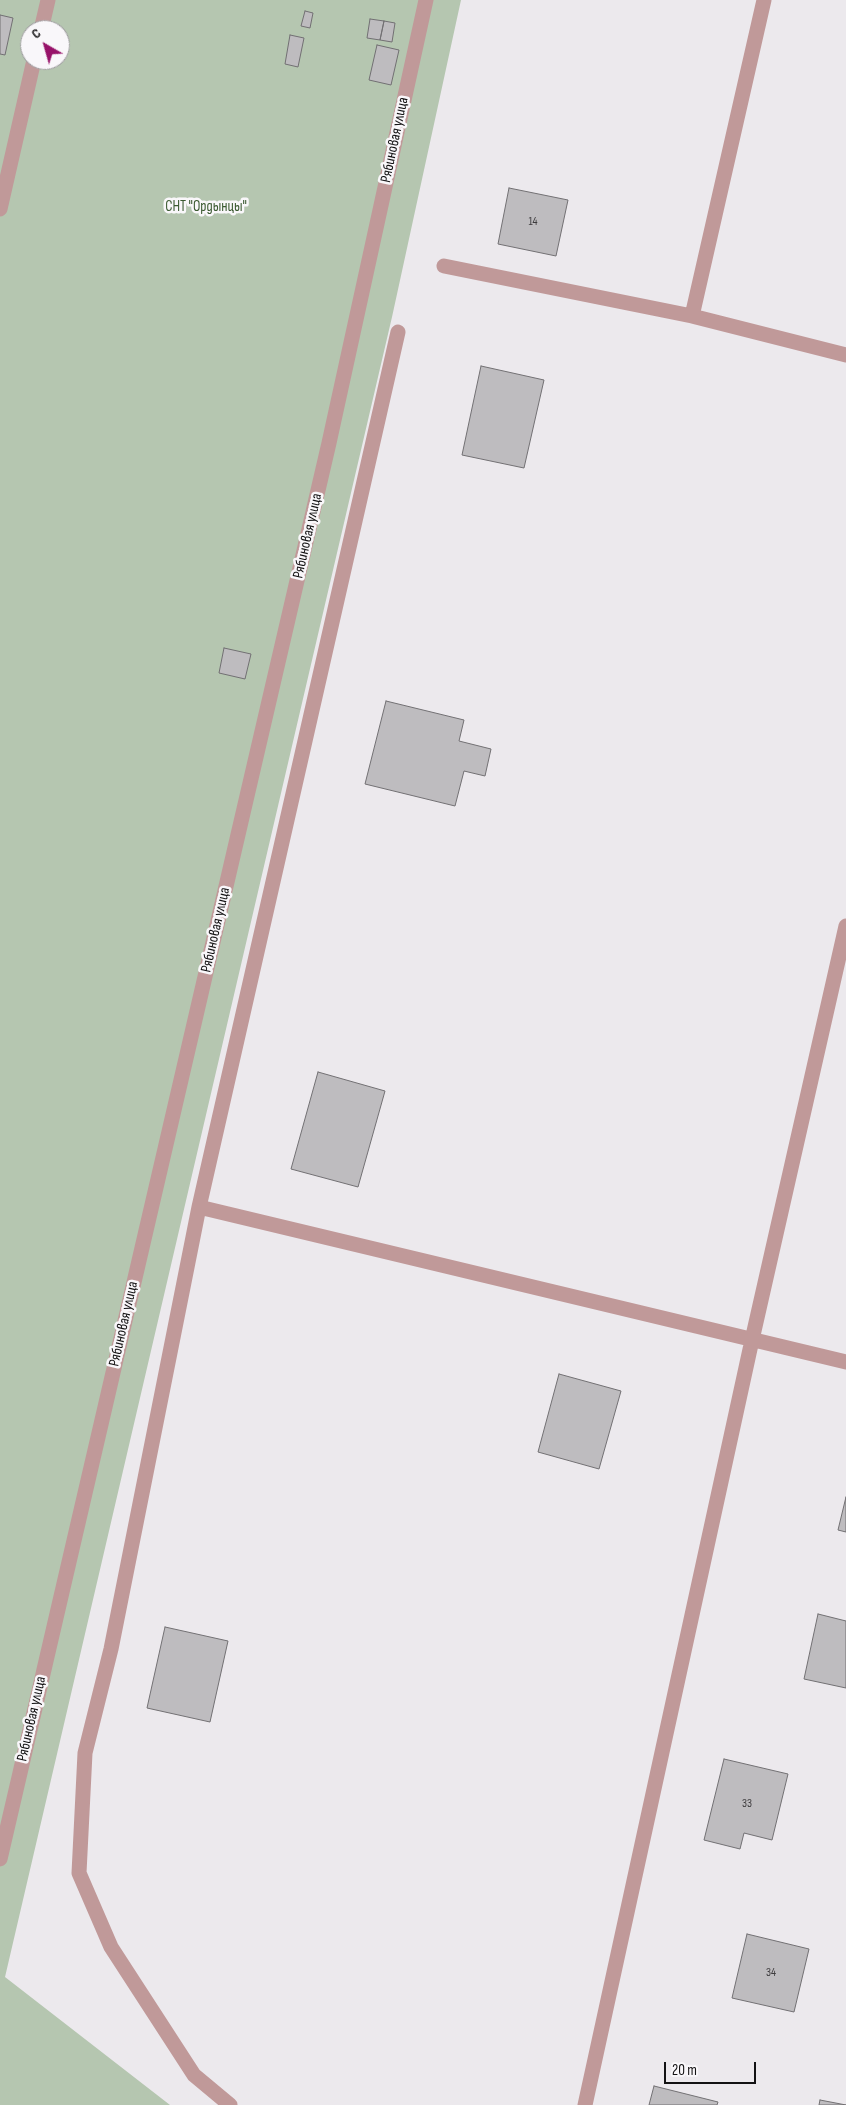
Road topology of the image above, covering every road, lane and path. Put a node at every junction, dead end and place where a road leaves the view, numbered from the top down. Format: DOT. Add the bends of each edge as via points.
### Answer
graph roads {
  1 [pos="48,0"];
  2 [pos="426,0"];
  3 [pos="764,0"];
  4 [pos="43,20"];
  5 [pos="32,70"];
  6 [pos="0,209"];
  7 [pos="444,266"];
  8 [pos="692,316"];
  9 [pos="398,332"];
  10 [pos="846,355"];
  11 [pos="846,926"];
  12 [pos="199,1207"];
  13 [pos="752,1340"];
  14 [pos="846,1362"];
  15 [pos="0,1859"];
  16 [pos="230,2105"];
  17 [pos="585,2105"];
  1 -- 4 [label="street"];
  2 -- 15 [label="street, Рябиновая улица" via="329,443"];
  3 -- 8 [label="street"];
  5 -- 6 [label="street"];
  7 -- 8 [label="street"];
  8 -- 10 [label="street"];
  9 -- 12 [label="street"];
  11 -- 13 [label="street"];
  12 -- 13 [label="street"];
  12 -- 16 [label="street" via="111,1649 85,1753 79,1873 111,1947 194,2075"];
  13 -- 14 [label="street"];
  13 -- 17 [label="street"];
}
